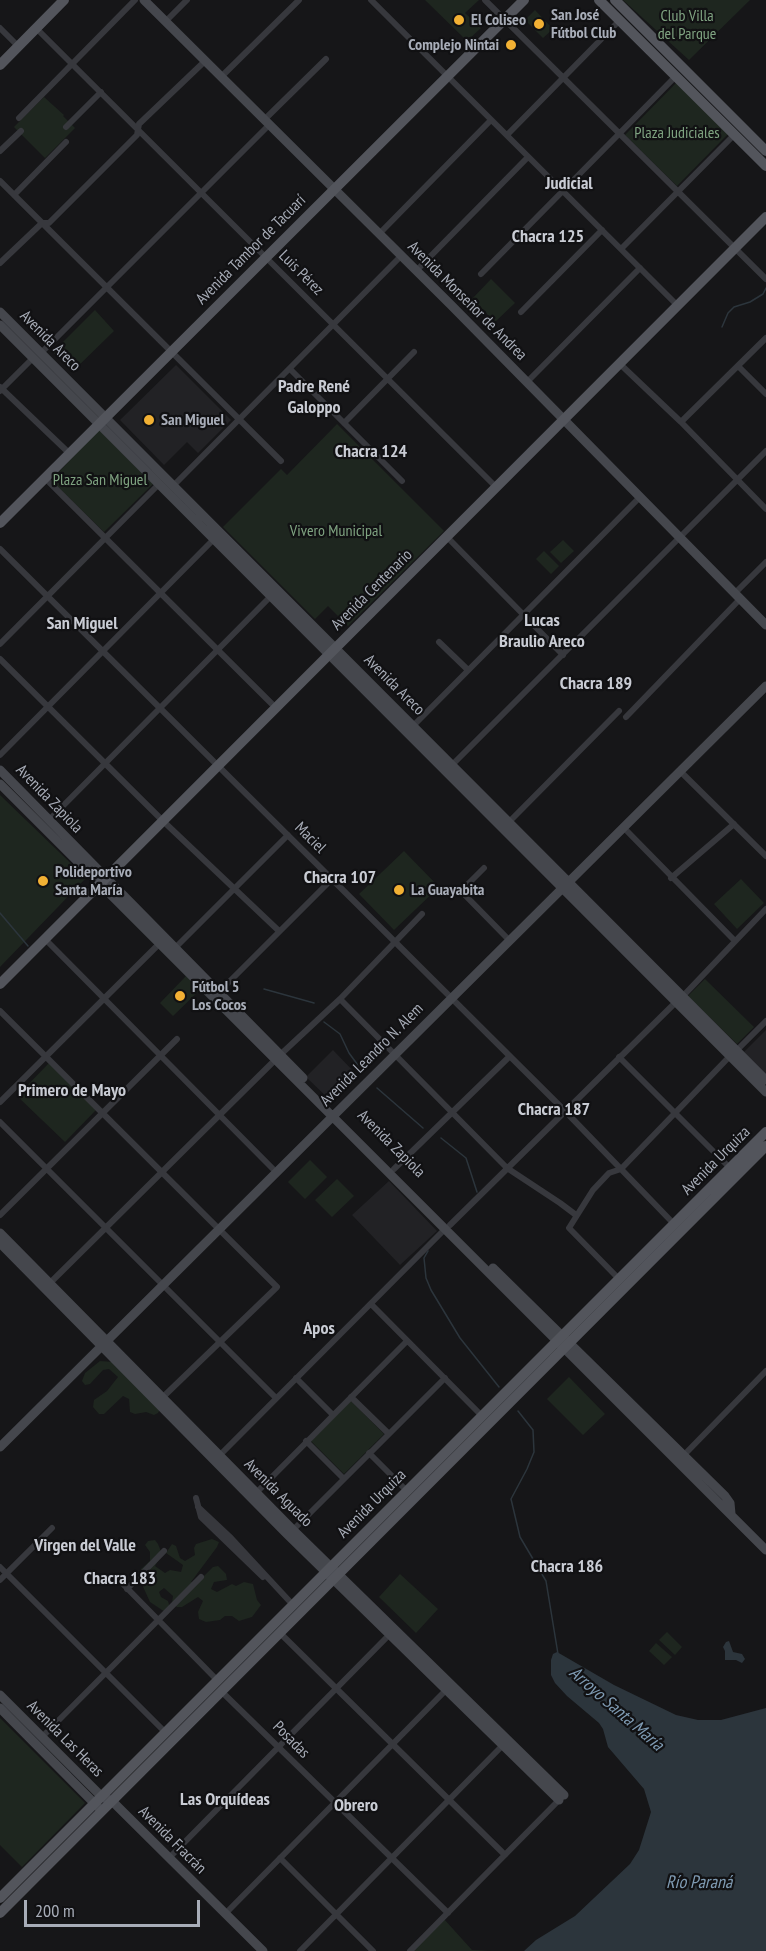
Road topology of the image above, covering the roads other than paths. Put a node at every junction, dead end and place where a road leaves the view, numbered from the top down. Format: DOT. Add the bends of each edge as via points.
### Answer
graph roads {
  1 [pos="64,0"];
  2 [pos="135,0"];
  3 [pos="144,0"];
  4 [pos="187,0"];
  5 [pos="299,0"];
  6 [pos="371,0"];
  7 [pos="485,0"];
  8 [pos="524,0"];
  9 [pos="599,0"];
  10 [pos="615,0"];
  11 [pos="504,19"];
  12 [pos="620,20"];
  13 [pos="166,21"];
  14 [pos="0,28"];
  15 [pos="36,28"];
  16 [pos="18,46"];
  17 [pos="326,58"];
  18 [pos="205,61"];
  19 [pos="72,64"];
  20 [pos="0,65"];
  21 [pos="447,76"];
  22 [pos="676,76"];
  23 [pos="221,77"];
  24 [pos="563,78"];
  25 [pos="101,92"];
  26 [pos="19,118"];
  27 [pos="491,120"];
  28 [pos="267,123"];
  29 [pos="66,127"];
  30 [pos="138,130"];
  31 [pos="21,131"];
  32 [pos="620,134"];
  33 [pos="735,134"];
  34 [pos="507,135"];
  35 [pos="66,142"];
  36 [pos="0,151"];
  37 [pos="766,151"];
  38 [pos="528,157"];
  39 [pos="766,166"];
  40 [pos="0,181"];
  41 [pos="333,189"];
  42 [pos="562,191"];
  43 [pos="678,192"];
  44 [pos="202,193"];
  45 [pos="14,195"];
  46 [pos="766,217"];
  47 [pos="42,223"];
  48 [pos="602,230"];
  49 [pos="379,234"];
  50 [pos="735,248"];
  51 [pos="621,249"];
  52 [pos="401,256"];
  53 [pos="266,257"];
  54 [pos="0,263"];
  55 [pos="639,268"];
  56 [pos="416,270"];
  57 [pos="481,274"];
  58 [pos="766,279"];
  59 [pos="107,287"];
  60 [pos="678,306"];
  61 [pos="0,312"];
  62 [pos="520,312"];
  63 [pos="0,325"];
  64 [pos="334,325"];
  65 [pos="766,338"];
  66 [pos="171,351"];
  67 [pos="414,352"];
  68 [pos="37,356"];
  69 [pos="620,364"];
  70 [pos="738,366"];
  71 [pos="290,369"];
  72 [pos="388,379"];
  73 [pos="527,382"];
  74 [pos="1,389"];
  75 [pos="766,394"];
  76 [pos="240,419"];
  77 [pos="102,421"];
  78 [pos="564,421"];
  79 [pos="681,422"];
  80 [pos="344,423"];
  81 [pos="766,451"];
  82 [pos="69,453"];
  83 [pos="281,461"];
  84 [pos="45,478"];
  85 [pos="737,478"];
  86 [pos="402,481"];
  87 [pos="159,484"];
  88 [pos="173,486"];
  89 [pos="496,487"];
  90 [pos="639,498"];
  91 [pos="766,509"];
  92 [pos="1,520"];
  93 [pos="680,536"];
  94 [pos="447,537"];
  95 [pos="105,538"];
  96 [pos="214,539"];
  97 [pos="0,549"];
  98 [pos="766,562"];
  99 [pos="160,593"];
  100 [pos="271,596"];
  101 [pos="737,596"];
  102 [pos="47,597"];
  103 [pos="523,615"];
  104 [pos="766,625"];
  105 [pos="439,642"];
  106 [pos="0,644"];
  107 [pos="217,650"];
  108 [pos="103,651"];
  109 [pos="332,651"];
  110 [pos="562,655"];
  111 [pos="0,659"];
  112 [pos="468,670"];
  113 [pos="766,686"];
  114 [pos="48,706"];
  115 [pos="160,708"];
  116 [pos="276,708"];
  117 [pos="619,711"];
  118 [pos="626,717"];
  119 [pos="413,726"];
  120 [pos="0,755"];
  121 [pos="105,763"];
  122 [pos="452,765"];
  123 [pos="218,766"];
  124 [pos="0,770"];
  125 [pos="680,771"];
  126 [pos="0,784"];
  127 [pos="49,820"];
  128 [pos="163,821"];
  129 [pos="509,822"];
  130 [pos="734,824"];
  131 [pos="624,828"];
  132 [pos="288,835"];
  133 [pos="766,856"];
  134 [pos="484,868"];
  135 [pos="671,878"];
  136 [pos="332,879"];
  137 [pos="103,882"];
  138 [pos="565,884"];
  139 [pos="235,888"];
  140 [pos="766,909"];
  141 [pos="422,914"];
  142 [pos="279,931"];
  143 [pos="45,939"];
  144 [pos="509,940"];
  145 [pos="735,941"];
  146 [pos="396,942"];
  147 [pos="160,943"];
  148 [pos="175,948"];
  149 [pos="0,984"];
  150 [pos="217,994"];
  151 [pos="451,997"];
  152 [pos="104,999"];
  153 [pos="340,999"];
  154 [pos="679,999"];
  155 [pos="0,1011"];
  156 [pos="766,1021"];
  157 [pos="177,1039"];
  158 [pos="394,1053"];
  159 [pos="733,1053"];
  160 [pos="46,1056"];
  161 [pos="161,1056"];
  162 [pos="510,1056"];
  163 [pos="278,1057"];
  164 [pos="620,1057"];
  165 [pos="766,1080"];
  166 [pos="766,1092"];
  167 [pos="0,1102"];
  168 [pos="565,1111"];
  169 [pos="452,1112"];
  170 [pos="103,1113"];
  171 [pos="675,1113"];
  172 [pos="335,1114"];
  173 [pos="220,1115"];
  174 [pos="0,1122"];
  175 [pos="766,1132"];
  176 [pos="766,1146"];
  177 [pos="507,1168"];
  178 [pos="729,1168"];
  179 [pos="47,1169"];
  180 [pos="394,1169"];
  181 [pos="621,1169"];
  182 [pos="162,1172"];
  183 [pos="276,1172"];
  184 [pos="0,1215"];
  185 [pos="576,1215"];
  186 [pos="674,1224"];
  187 [pos="448,1227"];
  188 [pos="106,1228"];
  189 [pos="220,1229"];
  190 [pos="0,1233"];
  191 [pos="0,1243"];
  192 [pos="619,1278"];
  193 [pos="50,1283"];
  194 [pos="163,1285"];
  195 [pos="371,1304"];
  196 [pos="219,1341"];
  197 [pos="407,1341"];
  198 [pos="564,1342"];
  199 [pos="104,1344"];
  200 [pos="766,1371"];
  201 [pos="296,1378"];
  202 [pos="445,1378"];
  203 [pos="163,1396"];
  204 [pos="351,1397"];
  205 [pos="276,1398"];
  206 [pos="333,1415"];
  207 [pos="482,1416"];
  208 [pos="388,1434"];
  209 [pos="306,1441"];
  210 [pos="0,1447"];
  211 [pos="369,1454"];
  212 [pos="220,1455"];
  213 [pos="681,1458"];
  214 [pos="344,1479"];
  215 [pos="407,1491"];
  216 [pos="256,1493"];
  217 [pos="196,1498"];
  218 [pos="52,1528"];
  219 [pos="293,1530"];
  220 [pos="766,1550"];
  221 [pos="164,1551"];
  222 [pos="0,1567"];
  223 [pos="7,1573"];
  224 [pos="332,1573"];
  225 [pos="201,1577"];
  226 [pos="0,1580"];
  227 [pos="121,1582"];
  228 [pos="127,1589"];
  229 [pos="294,1605"];
  230 [pos="158,1620"];
  231 [pos="280,1633"];
  232 [pos="390,1634"];
  233 [pos="106,1673"];
  234 [pos="220,1686"];
  235 [pos="336,1689"];
  236 [pos="447,1689"];
  237 [pos="0,1695"];
  238 [pos="0,1708"];
  239 [pos="165,1732"];
  240 [pos="42,1737"];
  241 [pos="392,1744"];
  242 [pos="503,1745"];
  243 [pos="278,1747"];
  244 [pos="449,1800"];
  245 [pos="559,1800"];
  246 [pos="102,1803"];
  247 [pos="335,1803"];
  248 [pos="505,1855"];
  249 [pos="169,1858"];
  250 [pos="280,1858"];
  251 [pos="392,1858"];
  252 [pos="0,1898"];
  253 [pos="448,1912"];
  254 [pos="0,1913"];
  255 [pos="225,1914"];
  256 [pos="336,1914"];
  257 [pos="263,1951"];
  258 [pos="300,1951"];
  259 [pos="374,1951"];
  260 [pos="410,1951"];
  1 -- 15 [label="main road"];
  2 -- 19 [label="street"];
  3 -- 13 [label="main road, Avenida Monseñor de Andrea"];
  4 -- 13 [label="street"];
  5 -- 23 [label="street"];
  6 -- 21 [label="street"];
  7 -- 11 [label="street"];
  8 -- 11 [label="main road, Avenida Tambor de Tacuarí"];
  9 -- 12 [label="main road"];
  10 -- 37 [label="main road"];
  11 -- 21 [label="main road, Avenida Tambor de Tacuarí"];
  11 -- 24 [label="street"];
  12 -- 22 [label="main road"];
  12 -- 24 [label="street"];
  13 -- 18 [label="main road, Avenida Monseñor de Andrea"];
  14 -- 16 [label="street"];
  15 -- 16 [label="main road"];
  15 -- 19 [label="street, Luis Pérez"];
  16 -- 20 [label="main road"];
  17 -- 28 [label="street"];
  18 -- 23 [label="main road, Avenida Monseñor de Andrea"];
  18 -- 30 [label="street" via="139,124"];
  19 -- 25 [label="street, Luis Pérez"];
  19 -- 26 [label="street"];
  21 -- 27 [label="street"];
  21 -- 41 [label="main road, Avenida Tambor de Tacuarí"];
  22 -- 32 [label="street"];
  22 -- 33 [label="main road"];
  23 -- 28 [label="main road, Avenida Monseñor de Andrea"];
  24 -- 32 [label="street"];
  24 -- 34 [label="street"];
  25 -- 29 [label="street"];
  25 -- 30 [label="street, Luis Pérez"];
  27 -- 34 [label="street"];
  27 -- 49 [label="street"];
  28 -- 41 [label="main road, Avenida Monseñor de Andrea"];
  28 -- 44 [label="street"];
  30 -- 44 [label="street, Luis Pérez"];
  30 -- 47 [label="street" via="49,223"];
  31 -- 36 [label="street"];
  32 -- 42 [label="street"];
  32 -- 43 [label="street"];
  33 -- 39 [label="main road"];
  33 -- 43 [label="street"];
  34 -- 38 [label="street"];
  35 -- 45 [label="street"];
  38 -- 42 [label="street"];
  38 -- 56 [label="street"];
  40 -- 45 [label="street"];
  41 -- 49 [label="main road, Avenida Monseñor de Andrea"];
  41 -- 53 [label="main road, Avenida Tambor de Tacuarí"];
  42 -- 48 [label="street"];
  42 -- 57 [label="street"];
  43 -- 50 [label="street"];
  43 -- 51 [label="street"];
  44 -- 53 [label="street, Luis Pérez"];
  44 -- 59 [label="street"];
  45 -- 47 [label="street"];
  46 -- 50 [label="main road, Avenida Centenario"];
  47 -- 54 [label="street"];
  47 -- 59 [label="street"];
  48 -- 51 [label="street"];
  48 -- 62 [label="street"];
  49 -- 52 [label="main road, Avenida Monseñor de Andrea"];
  50 -- 58 [label="street"];
  50 -- 60 [label="main road, Avenida Centenario"];
  51 -- 55 [label="street"];
  52 -- 56 [label="main road, Avenida Monseñor de Andrea"];
  52 -- 64 [label="street"];
  53 -- 64 [label="street, Luis Pérez"];
  53 -- 66 [label="main road, Avenida Tambor de Tacuarí"];
  55 -- 60 [label="street"];
  55 -- 73 [label="street"];
  56 -- 73 [label="main road, Avenida Monseñor de Andrea"];
  59 -- 66 [label="street"];
  59 -- 68 [label="street"];
  60 -- 69 [label="main road, Avenida Centenario"];
  61 -- 68 [label="main road, Avenida Areco"];
  63 -- 68 [label="main road, Avenida Areco"];
  64 -- 71 [label="street"];
  64 -- 72 [label="street, Luis Pérez"];
  65 -- 70 [label="street"];
  66 -- 76 [label="street"];
  66 -- 77 [label="main road, Avenida Tambor de Tacuarí"];
  67 -- 72 [label="street"];
  68 -- 74 [label="street"];
  68 -- 77 [label="main road, Avenida Areco"];
  69 -- 78 [label="main road, Avenida Centenario"];
  69 -- 79 [label="street"];
  70 -- 75 [label="street"];
  70 -- 79 [label="street"];
  71 -- 76 [label="street"];
  71 -- 80 [label="street"];
  72 -- 80 [label="street"];
  72 -- 89 [label="street, Luis Pérez"];
  73 -- 78 [label="main road, Avenida Monseñor de Andrea"];
  74 -- 82 [label="street"];
  76 -- 83 [label="street"];
  76 -- 88 [label="street"];
  77 -- 82 [label="main road, Avenida Tambor de Tacuarí"];
  77 -- 87 [label="main road, Avenida Areco"];
  77 -- 88 [label="main road, Avenida Areco"];
  78 -- 89 [label="main road, Avenida Centenario"];
  78 -- 90 [label="main road, Avenida Monseñor de Andrea"];
  79 -- 85 [label="street"];
  80 -- 86 [label="street"];
  81 -- 85 [label="street"];
  82 -- 84 [label="main road, Avenida Tambor de Tacuarí"];
  84 -- 92 [label="main road, Avenida Tambor de Tacuarí"];
  84 -- 95 [label="street"];
  85 -- 91 [label="street"];
  85 -- 93 [label="street"];
  87 -- 95 [label="street"];
  87 -- 96 [label="main road, Avenida Areco"];
  88 -- 109 [label="main road, Avenida Areco"];
  89 -- 94 [label="main road, Avenida Centenario"];
  90 -- 93 [label="main road, Avenida Monseñor de Andrea"];
  90 -- 103 [label="street"];
  93 -- 101 [label="main road, Avenida Monseñor de Andrea"];
  93 -- 110 [label="street"];
  94 -- 103 [label="street"];
  94 -- 109 [label="main road, Avenida Centenario"];
  95 -- 99 [label="street"];
  95 -- 102 [label="street"];
  96 -- 99 [label="street"];
  96 -- 100 [label="main road, Avenida Areco"];
  97 -- 102 [label="street, Maciel"];
  98 -- 101 [label="street"];
  99 -- 107 [label="street"];
  99 -- 108 [label="street"];
  100 -- 107 [label="street"];
  100 -- 109 [label="main road, Avenida Areco"];
  101 -- 104 [label="main road, Avenida Monseñor de Andrea"];
  101 -- 118 [label="street"];
  102 -- 106 [label="street"];
  102 -- 108 [label="street, Maciel"];
  103 -- 110 [label="street"];
  103 -- 112 [label="street"];
  105 -- 112 [label="street"];
  107 -- 115 [label="street"];
  107 -- 116 [label="street"];
  108 -- 114 [label="street"];
  108 -- 115 [label="street, Maciel"];
  109 -- 116 [label="main road, Avenida Centenario"];
  109 -- 119 [label="main road, Avenida Areco"];
  109 -- 138 [label="main road, Avenida Areco"];
  110 -- 122 [label="street"];
  111 -- 114 [label="street"];
  112 -- 119 [label="street"];
  113 -- 125 [label="main road, Avenida Leandro N. Alem"];
  114 -- 120 [label="street"];
  114 -- 121 [label="street"];
  115 -- 121 [label="street"];
  115 -- 123 [label="street, Maciel"];
  116 -- 123 [label="main road, Avenida Centenario"];
  117 -- 129 [label="street"];
  119 -- 122 [label="main road, Avenida Areco"];
  121 -- 127 [label="street"];
  121 -- 128 [label="street"];
  122 -- 129 [label="main road, Avenida Areco"];
  123 -- 128 [label="main road, Avenida Centenario"];
  123 -- 132 [label="street, Maciel"];
  124 -- 127 [label="main road, Avenida Zapiola"];
  125 -- 130 [label="street"];
  125 -- 131 [label="main road, Avenida Leandro N. Alem"];
  126 -- 137 [label="main road, Avenida Zapiola"];
  127 -- 137 [label="main road, Avenida Zapiola"];
  128 -- 137 [label="main road, Avenida Centenario"];
  128 -- 139 [label="street"];
  129 -- 138 [label="main road, Avenida Areco"];
  130 -- 133 [label="street"];
  130 -- 135 [label="street"];
  131 -- 135 [label="street"];
  131 -- 138 [label="main road, Avenida Leandro N. Alem"];
  132 -- 136 [label="street, Maciel"];
  132 -- 139 [label="street"];
  134 -- 144 [label="street" via="460,891"];
  135 -- 145 [label="street"];
  136 -- 142 [label="street"];
  136 -- 146 [label="street, Maciel"];
  137 -- 143 [label="main road, Avenida Centenario"];
  137 -- 147 [label="main road, Avenida Zapiola"];
  137 -- 148 [label="main road, Avenida Zapiola"];
  138 -- 144 [label="main road, Avenida Leandro N. Alem"];
  138 -- 154 [label="main road, Avenida Areco"];
  139 -- 142 [label="street"];
  139 -- 148 [label="street"];
  140 -- 145 [label="street"];
  141 -- 146 [label="street"];
  142 -- 150 [label="street"];
  143 -- 149 [label="main road, Avenida Centenario"];
  143 -- 152 [label="street"];
  144 -- 151 [label="main road, Avenida Leandro N. Alem"];
  145 -- 154 [label="street"];
  146 -- 151 [label="street, Maciel"];
  146 -- 153 [label="street"];
  147 -- 150 [label="main road, Avenida Zapiola"];
  147 -- 152 [label="street"];
  148 -- 150 [label="main road, Avenida Zapiola"];
  150 -- 163 [label="main road, Avenida Zapiola"];
  151 -- 158 [label="main road, Avenida Leandro N. Alem"];
  151 -- 162 [label="street, Maciel"];
  152 -- 160 [label="street"];
  152 -- 161 [label="street"];
  153 -- 158 [label="street"];
  153 -- 163 [label="street"];
  154 -- 159 [label="main road, Avenida Areco"];
  154 -- 164 [label="street"];
  155 -- 160 [label="street"];
  156 -- 159 [label="street"];
  157 -- 161 [label="street"];
  158 -- 169 [label="street"];
  158 -- 172 [label="main road, Avenida Leandro N. Alem"];
  159 -- 165 [label="main road, Avenida Areco"];
  159 -- 166 [label="main road, Avenida Areco"];
  159 -- 171 [label="street"];
  160 -- 167 [label="street"];
  160 -- 170 [label="street"];
  161 -- 170 [label="street"];
  161 -- 173 [label="street"];
  162 -- 168 [label="street, Maciel"];
  162 -- 169 [label="street"];
  163 -- 172 [label="main road, Avenida Zapiola"];
  163 -- 173 [label="street"];
  164 -- 168 [label="street"];
  164 -- 171 [label="street"];
  168 -- 177 [label="street"];
  168 -- 181 [label="street, Maciel"];
  169 -- 177 [label="street"];
  169 -- 180 [label="street"];
  170 -- 179 [label="street"];
  170 -- 182 [label="street"];
  171 -- 178 [label="street"];
  171 -- 181 [label="street"];
  172 -- 180 [label="main road, Avenida Zapiola"];
  172 -- 183 [label="main road, Avenida Leandro N. Alem"];
  172 -- 187 [label="main road, Avenida Zapiola"];
  173 -- 182 [label="street"];
  173 -- 183 [label="street"];
  174 -- 179 [label="street"];
  175 -- 178 [label="main road, Avenida Urquiza"];
  176 -- 198 [label="main road, Avenida Urquiza"];
  177 -- 185 [label="street"];
  177 -- 187 [label="street"];
  178 -- 186 [label="main road, Avenida Urquiza"];
  179 -- 184 [label="street"];
  179 -- 188 [label="street"];
  180 -- 187 [label="main road, Avenida Zapiola"];
  181 -- 185 [label="street" via="609,1173"];
  181 -- 186 [label="street, Maciel"];
  182 -- 188 [label="street"];
  182 -- 189 [label="street"];
  183 -- 189 [label="main road, Avenida Leandro N. Alem"];
  185 -- 192 [label="street" via="569,1228"];
  186 -- 192 [label="main road, Avenida Urquiza"];
  187 -- 195 [label="street"];
  187 -- 198 [label="main road, Avenida Zapiola"];
  188 -- 193 [label="street"];
  188 -- 194 [label="street"];
  189 -- 194 [label="main road, Avenida Leandro N. Alem"];
  189 -- 196 [label="street" via="277,1287"];
  190 -- 193 [label="main road, Avenida Aguado"];
  191 -- 199 [label="main road, Avenida Aguado"];
  192 -- 198 [label="main road, Avenida Urquiza"];
  193 -- 199 [label="main road, Avenida Aguado"];
  194 -- 196 [label="street"];
  194 -- 199 [label="main road, Avenida Leandro N. Alem"];
  195 -- 197 [label="street"];
  195 -- 201 [label="street"];
  196 -- 203 [label="street"];
  196 -- 205 [label="street"];
  197 -- 202 [label="street"];
  197 -- 204 [label="street"];
  198 -- 207 [label="main road, Avenida Urquiza"];
  198 -- 213 [label="main road, Avenida Zapiola"];
  198 -- 224 [label="main road, Avenida Urquiza"];
  199 -- 203 [label="main road, Avenida Aguado"];
  199 -- 210 [label="main road, Avenida Leandro N. Alem"];
  199 -- 224 [label="main road, Avenida Aguado"];
  200 -- 213 [label="street"];
  201 -- 205 [label="street"];
  201 -- 206 [label="street"];
  202 -- 207 [label="street"];
  202 -- 208 [label="street"];
  203 -- 212 [label="main road, Avenida Aguado"];
  204 -- 206 [label="street"];
  204 -- 208 [label="street"];
  205 -- 212 [label="street"];
  206 -- 209 [label="street"];
  207 -- 215 [label="main road, Avenida Urquiza"];
  208 -- 211 [label="street"];
  209 -- 214 [label="street"];
  209 -- 216 [label="street"];
  211 -- 214 [label="street"];
  211 -- 215 [label="street"];
  212 -- 216 [label="main road, Avenida Aguado"];
  213 -- 220 [label="main road, Avenida Zapiola"];
  214 -- 219 [label="street"];
  215 -- 224 [label="main road, Avenida Urquiza"];
  216 -- 219 [label="main road, Avenida Aguado"];
  217 -- 229 [label="street" via="198,1507"];
  218 -- 223 [label="street"];
  219 -- 224 [label="main road, Avenida Aguado"];
  221 -- 228 [label="street"];
  222 -- 223 [label="street"];
  223 -- 226 [label="street"];
  223 -- 233 [label="street"];
  224 -- 229 [label="main road, Avenida Urquiza"];
  224 -- 231 [label="main road, Avenida Urquiza"];
  224 -- 232 [label="main road, Avenida Aguado"];
  224 -- 245 [label="main road, Avenida Aguado"];
  225 -- 230 [label="street"];
  227 -- 228 [label="street, Posadas"];
  228 -- 230 [label="street, Posadas"];
  229 -- 234 [label="main road, Avenida Urquiza"];
  230 -- 233 [label="street"];
  230 -- 234 [label="street, Posadas"];
  231 -- 234 [label="main road, Avenida Urquiza"];
  231 -- 235 [label="street"];
  232 -- 235 [label="street"];
  232 -- 236 [label="main road, Avenida Aguado"];
  233 -- 239 [label="street"];
  233 -- 240 [label="street"];
  234 -- 239 [label="main road, Avenida Urquiza"];
  234 -- 243 [label="street, Posadas"];
  234 -- 246 [label="main road, Avenida Urquiza"];
  235 -- 241 [label="street"];
  235 -- 243 [label="street"];
  236 -- 241 [label="street"];
  236 -- 242 [label="main road, Avenida Aguado"];
  237 -- 240 [label="main road, Avenida Las Heras"];
  238 -- 246 [label="main road, Avenida Las Heras"];
  239 -- 246 [label="main road, Avenida Urquiza"];
  240 -- 246 [label="main road, Avenida Las Heras"];
  241 -- 244 [label="street"];
  241 -- 247 [label="street"];
  242 -- 244 [label="street"];
  242 -- 245 [label="main road, Avenida Aguado"];
  243 -- 247 [label="street, Posadas"];
  243 -- 249 [label="street"];
  244 -- 248 [label="street"];
  244 -- 251 [label="street"];
  245 -- 248 [label="street"];
  246 -- 249 [label="main road, Avenida Fracrán"];
  246 -- 252 [label="main road, Avenida Urquiza"];
  246 -- 254 [label="main road, Avenida Urquiza"];
  247 -- 250 [label="street"];
  247 -- 251 [label="street, Posadas"];
  248 -- 253 [label="street"];
  249 -- 255 [label="main road, Avenida Fracrán"];
  250 -- 255 [label="street"];
  250 -- 256 [label="street"];
  251 -- 253 [label="street, Posadas"];
  251 -- 256 [label="street"];
  253 -- 260 [label="street"];
  255 -- 257 [label="main road, Avenida Fracrán"];
  256 -- 258 [label="street"];
  256 -- 259 [label="street"];
}
